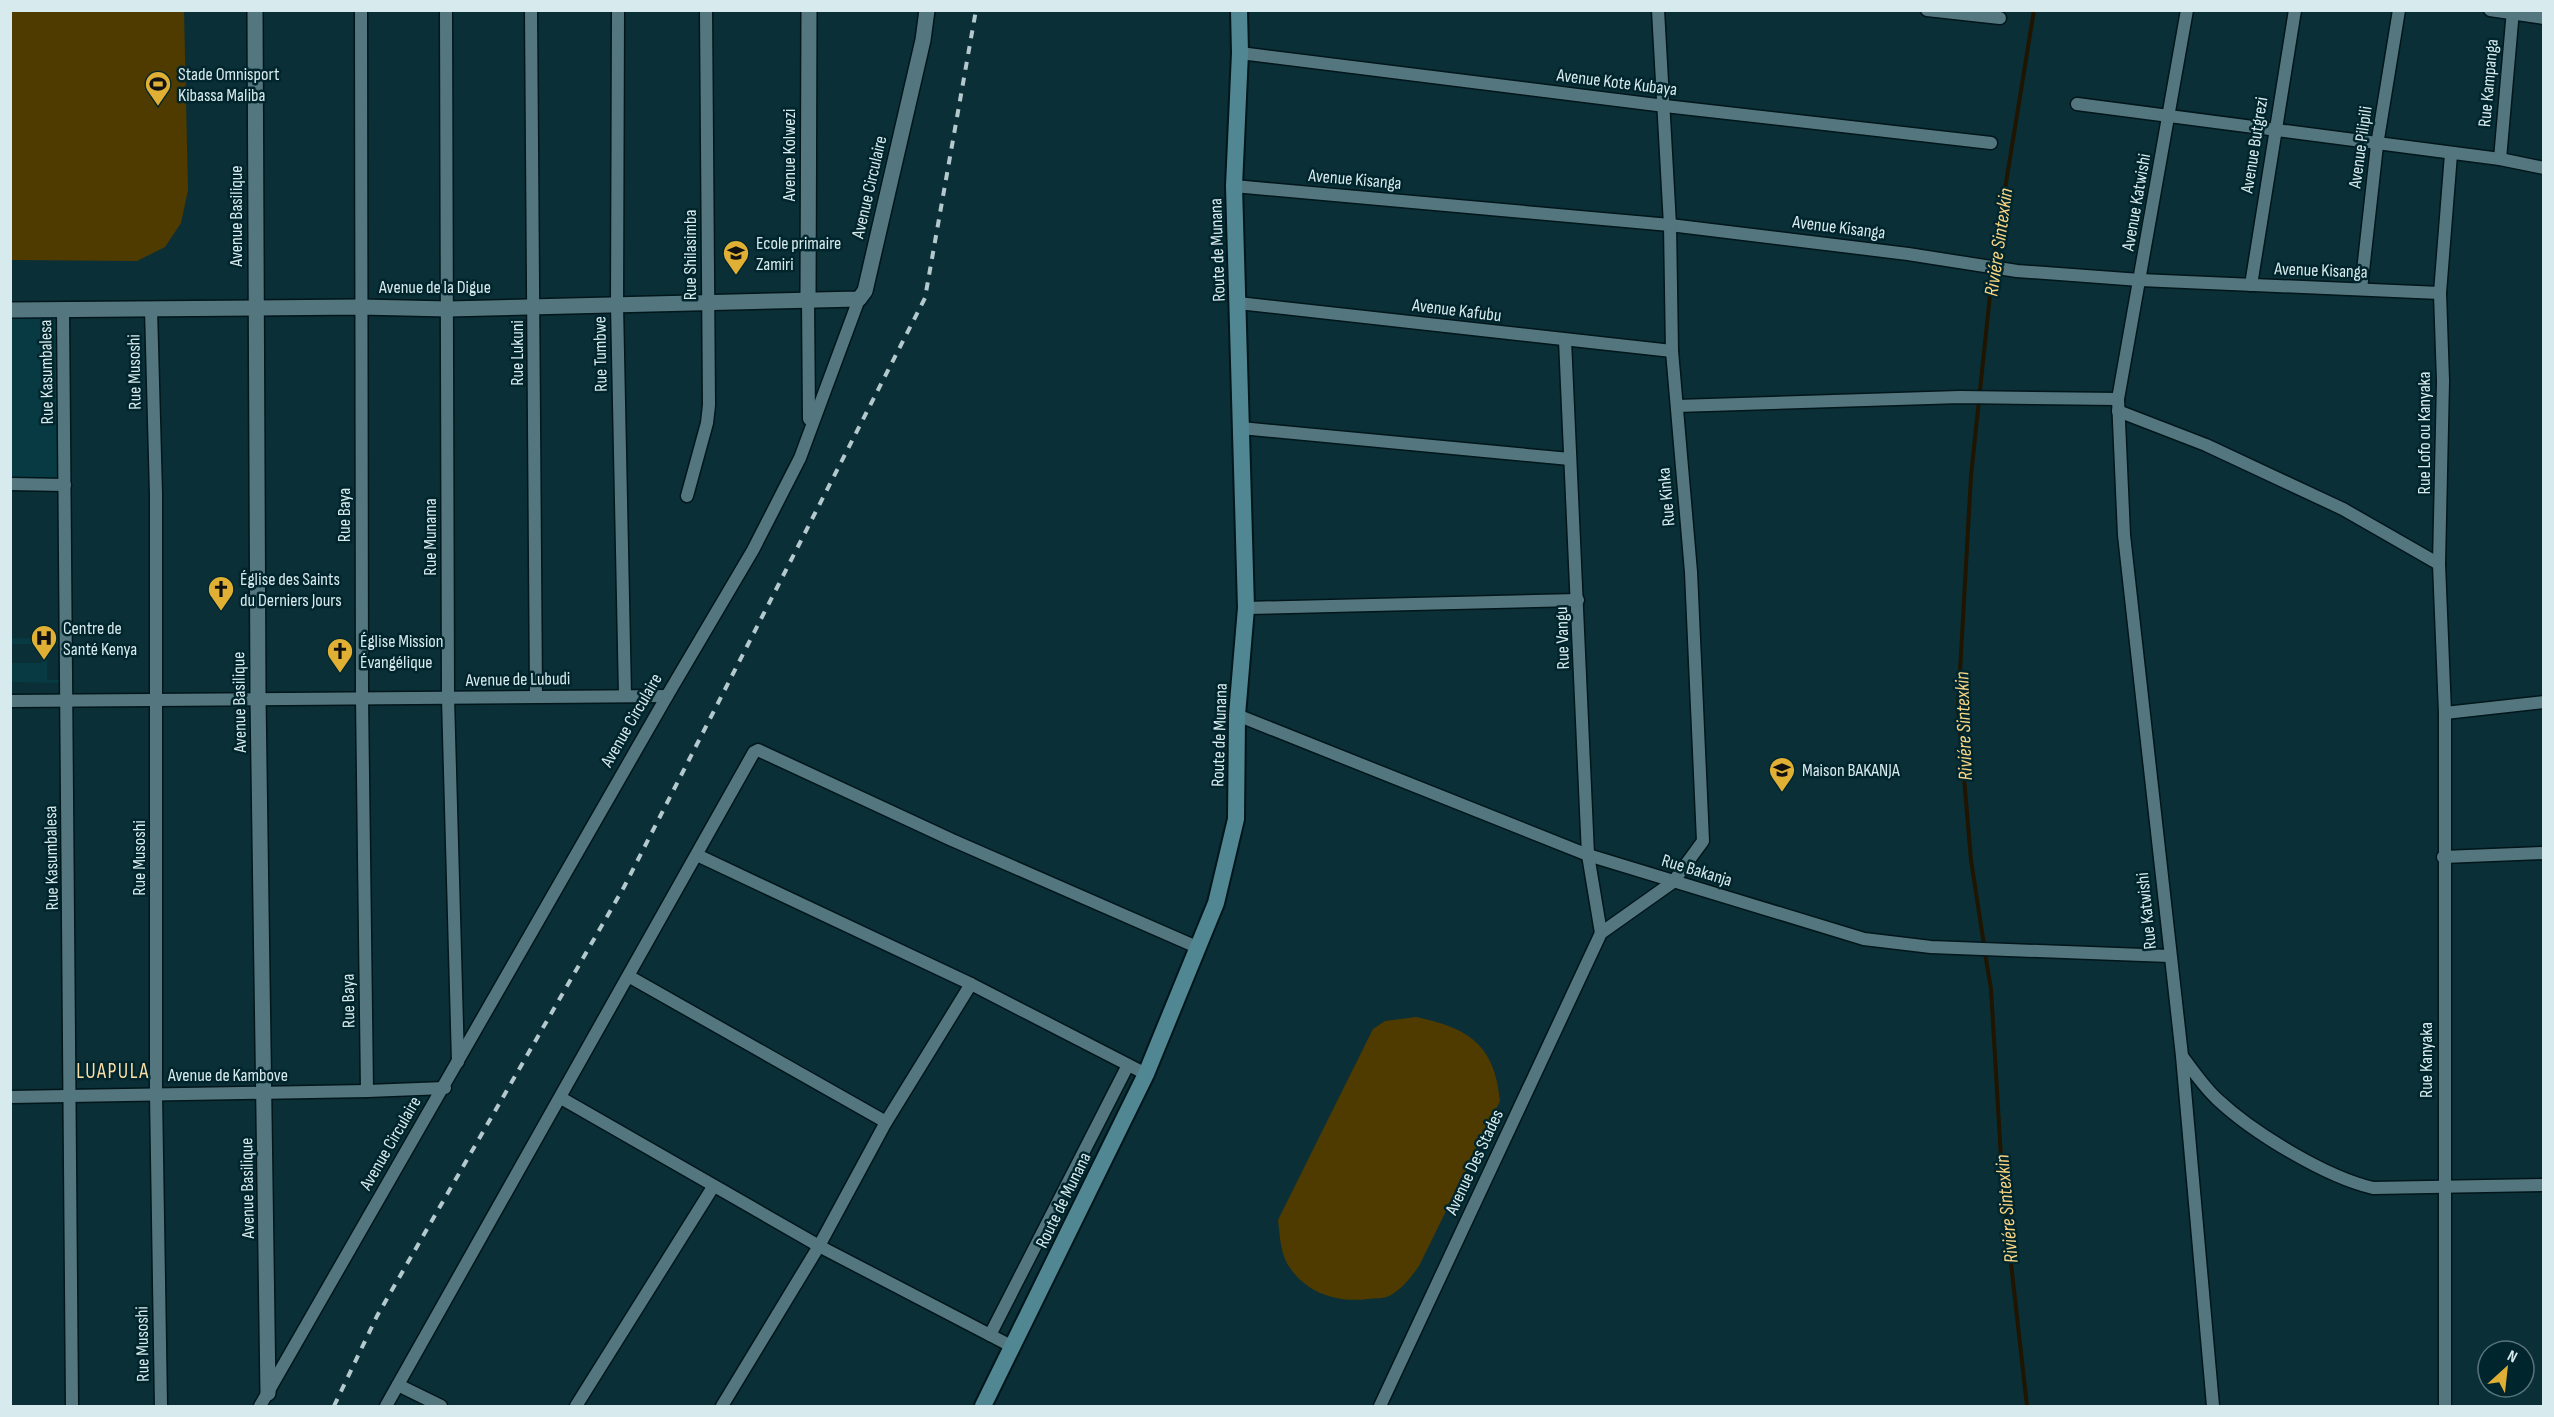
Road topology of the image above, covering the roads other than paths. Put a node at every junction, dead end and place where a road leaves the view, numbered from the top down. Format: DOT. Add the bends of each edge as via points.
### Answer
graph roads {
  1 [pos="255,10"];
  2 [pos="361,10"];
  3 [pos="446,10"];
  4 [pos="531,10"];
  5 [pos="618,10"];
  6 [pos="706,10"];
  7 [pos="809,10"];
  8 [pos="927,10"];
  9 [pos="1239,10"];
  10 [pos="1658,10"];
  11 [pos="1927,10"];
  12 [pos="2187,10"];
  13 [pos="2295,10"];
  14 [pos="2399,10"];
  15 [pos="2490,10"];
  16 [pos="2513,12"];
  17 [pos="2000,18"];
  18 [pos="2544,18"];
  19 [pos="1240,53"];
  20 [pos="2077,104"];
  21 [pos="1665,106"];
  22 [pos="2169,116"];
  23 [pos="2274,129"];
  24 [pos="1991,143"];
  25 [pos="2377,145"];
  26 [pos="2451,154"];
  27 [pos="2499,159"];
  28 [pos="2544,168"];
  29 [pos="1234,186"];
  30 [pos="1670,225"];
  31 [pos="2140,280"];
  32 [pos="2251,285"];
  33 [pos="2361,289"];
  34 [pos="2440,293"];
  35 [pos="859,299"];
  36 [pos="808,301"];
  37 [pos="708,303"];
  38 [pos="1239,303"];
  39 [pos="535,305"];
  40 [pos="617,305"];
  41 [pos="361,307"];
  42 [pos="256,308"];
  43 [pos="151,309"];
  44 [pos="448,309"];
  45 [pos="10,310"];
  46 [pos="63,310"];
  47 [pos="1565,340"];
  48 [pos="1672,351"];
  49 [pos="1677,405"];
  50 [pos="2118,405"];
  51 [pos="809,427"];
  52 [pos="1241,428"];
  53 [pos="1570,459"];
  54 [pos="10,484"];
  55 [pos="65,485"];
  56 [pos="687,496"];
  57 [pos="2439,564"];
  58 [pos="1578,600"];
  59 [pos="1246,608"];
  60 [pos="536,695"];
  61 [pos="625,696"];
  62 [pos="667,696"];
  63 [pos="362,697"];
  64 [pos="258,698"];
  65 [pos="447,698"];
  66 [pos="157,699"];
  67 [pos="10,700"];
  68 [pos="67,700"];
  69 [pos="2544,702"];
  70 [pos="2445,713"];
  71 [pos="1237,715"];
  72 [pos="2544,853"];
  73 [pos="697,855"];
  74 [pos="1588,855"];
  75 [pos="2444,857"];
  76 [pos="1673,882"];
  77 [pos="1601,933"];
  78 [pos="1199,948"];
  79 [pos="2169,956"];
  80 [pos="630,977"];
  81 [pos="971,984"];
  82 [pos="2182,1056"];
  83 [pos="458,1063"];
  84 [pos="1128,1065"];
  85 [pos="1146,1074"];
  86 [pos="445,1088"];
  87 [pos="367,1091"];
  88 [pos="156,1094"];
  89 [pos="265,1094"];
  90 [pos="71,1096"];
  91 [pos="10,1097"];
  92 [pos="561,1098"];
  93 [pos="886,1122"];
  94 [pos="2544,1185"];
  95 [pos="2444,1186"];
  96 [pos="713,1187"];
  97 [pos="819,1246"];
  98 [pos="990,1335"];
  99 [pos="1013,1347"];
  100 [pos="398,1384"];
  101 [pos="268,1393"];
  102 [pos="987,1405"];
  103 [pos="72,1407"];
  104 [pos="161,1407"];
  105 [pos="260,1407"];
  106 [pos="386,1407"];
  107 [pos="441,1407"];
  108 [pos="576,1407"];
  109 [pos="722,1407"];
  110 [pos="1380,1407"];
  111 [pos="2213,1407"];
  112 [pos="2445,1407"];
  1 -- 42 [label="street, Avenue Basilique"];
  2 -- 41 [label="street, Rue Baya"];
  3 -- 44 [label="street, Rue Munama"];
  4 -- 39 [label="street, Rue Lukuni"];
  5 -- 40 [label="street, Rue Tumbwe"];
  6 -- 37 [label="street, Rue Shilasimba"];
  7 -- 36 [label="street, Avenue Kolwezi"];
  8 -- 35 [label="street, Avenue Circulaire" via="868,279"];
  9 -- 19 [label="main road, Route de Munana"];
  10 -- 21 [label="street, Rue Kinka"];
  11 -- 17 [label="street"];
  12 -- 22 [label="street, Avenue Katwishi"];
  13 -- 23 [label="street, Avenue Butgrezi"];
  14 -- 25 [label="street, Avenue Pilipili"];
  15 -- 16 [label="street"];
  16 -- 18 [label="street"];
  16 -- 27 [label="street, Rue Kampanga"];
  19 -- 21 [label="street, Avenue Kote Kubaya"];
  19 -- 29 [label="main road, Route de Munana"];
  20 -- 22 [label="street"];
  21 -- 24 [label="street, Avenue Kote Kubaya"];
  21 -- 30 [label="street, Rue Kinka"];
  22 -- 23 [label="street"];
  22 -- 31 [label="street, Avenue Katwishi"];
  23 -- 25 [label="street"];
  23 -- 32 [label="street, Avenue Butgrezi"];
  25 -- 26 [label="street"];
  25 -- 33 [label="street, Avenue Pilipili"];
  26 -- 27 [label="street"];
  26 -- 34 [label="street, Rue Lofo ou Kanyaka"];
  27 -- 28 [label="street"];
  29 -- 30 [label="street, Avenue Kisanga"];
  29 -- 38 [label="main road, Route de Munana"];
  30 -- 31 [label="street, Avenue Kisanga" via="2017,271"];
  30 -- 48 [label="street, Rue Kinka"];
  31 -- 32 [label="street, Avenue Kisanga"];
  31 -- 50 [label="street, Avenue Katwishi"];
  32 -- 33 [label="street, Avenue Kisanga"];
  33 -- 34 [label="street, Avenue Kisanga"];
  34 -- 57 [label="street, Rue Lofo ou Kanyaka" via="2443,393"];
  35 -- 36 [label="street, Avenue de la Digue"];
  35 -- 51 [label="street, Avenue Circulaire"];
  36 -- 37 [label="street, Avenue de la Digue"];
  36 -- 51 [label="street"];
  37 -- 40 [label="street, Avenue de la Digue"];
  37 -- 56 [label="street, Rue Shilasimba" via="707,423"];
  38 -- 47 [label="street, Avenue Kafubu"];
  38 -- 52 [label="main road, Route de Munana"];
  39 -- 40 [label="street, Avenue de la Digue"];
  39 -- 44 [label="street, Avenue de la Digue"];
  39 -- 60 [label="street, Rue Lukuni"];
  40 -- 61 [label="street, Rue Tumbwe"];
  41 -- 42 [label="street, Avenue de la Digue"];
  41 -- 44 [label="street, Avenue de la Digue"];
  41 -- 63 [label="street, Rue Baya"];
  42 -- 43 [label="street, Avenue de la Digue"];
  42 -- 64 [label="street, Avenue Basilique"];
  43 -- 46 [label="street, Avenue de la Digue"];
  43 -- 66 [label="street, Rue Musoshi"];
  44 -- 65 [label="street, Rue Munama"];
  45 -- 46 [label="street, Avenue de la Digue"];
  46 -- 55 [label="street, Rue Kasumbalesa"];
  47 -- 48 [label="street, Avenue Kafubu"];
  47 -- 53 [label="street, Rue Vangu"];
  48 -- 49 [label="street, Rue Kinka"];
  49 -- 50 [label="street" via="1949,397"];
  49 -- 76 [label="street, Rue Kinka" via="1691,572 1704,829 1703,841"];
  50 -- 57 [label="street" via="2343,508"];
  50 -- 79 [label="street, Rue Katwishi" via="2124,535"];
  51 -- 62 [label="street, Avenue Circulaire" via="800,458 753,550"];
  52 -- 53 [label="street"];
  52 -- 59 [label="main road, Route de Munana"];
  53 -- 58 [label="street, Rue Vangu"];
  54 -- 55 [label="street"];
  55 -- 68 [label="street, Rue Kasumbalesa"];
  57 -- 70 [label="street, Rue Lofo ou Kanyaka"];
  58 -- 59 [label="street"];
  58 -- 74 [label="street, Rue Vangu"];
  59 -- 71 [label="main road, Route de Munana"];
  60 -- 61 [label="street, Avenue de Lubudi"];
  60 -- 65 [label="street, Avenue de Lubudi"];
  61 -- 62 [label="street, Avenue de Lubudi"];
  62 -- 83 [label="street, Avenue Circulaire"];
  63 -- 64 [label="street, Avenue de Lubudi"];
  63 -- 65 [label="street, Avenue de Lubudi"];
  63 -- 87 [label="street, Rue Baya"];
  64 -- 66 [label="street, Avenue de Lubudi"];
  64 -- 89 [label="street, Avenue Basilique"];
  65 -- 83 [label="street, Rue Munama"];
  66 -- 68 [label="street, Avenue de Lubudi"];
  66 -- 88 [label="street, Rue Musoshi"];
  67 -- 68 [label="street, Avenue de Lubudi"];
  68 -- 90 [label="street, Rue Kasumbalesa"];
  69 -- 70 [label="street"];
  70 -- 75 [label="street, Rue Kanyaka"];
  71 -- 74 [label="street, Rue Bakanja"];
  71 -- 78 [label="main road, Route de Munana" via="1236,819 1221,884"];
  72 -- 75 [label="street"];
  73 -- 78 [label="street" via="754,752 764,750 952,840"];
  73 -- 80 [label="street"];
  73 -- 81 [label="street"];
  74 -- 76 [label="street, Rue Bakanja"];
  74 -- 77 [label="street, Rue Vangu"];
  75 -- 95 [label="street, Rue Kanyaka"];
  76 -- 77 [label="street, Rue Kinka"];
  76 -- 79 [label="street, Rue Bakanja" via="1864,939 1920,946"];
  77 -- 110 [label="street, Avenue Des Stades"];
  78 -- 85 [label="main road, Route de Munana"];
  79 -- 82 [label="street, Rue Katwishi"];
  80 -- 92 [label="street"];
  80 -- 93 [label="street"];
  81 -- 84 [label="street"];
  81 -- 93 [label="street"];
  82 -- 95 [label="street" via="2218,1100 2300,1157 2373,1188"];
  82 -- 111 [label="street, Rue Katwishi"];
  83 -- 86 [label="street, Avenue Circulaire"];
  84 -- 85 [label="street"];
  84 -- 98 [label="street"];
  85 -- 99 [label="main road, Route de Munana"];
  86 -- 87 [label="street, Avenue de Kambove"];
  86 -- 101 [label="street, Avenue Circulaire"];
  87 -- 89 [label="street, Avenue de Kambove"];
  88 -- 89 [label="street, Avenue de Kambove"];
  88 -- 90 [label="street, Avenue de Kambove"];
  88 -- 104 [label="street, Rue Musoshi"];
  89 -- 101 [label="street, Avenue Basilique"];
  90 -- 91 [label="street, Avenue de Kambove"];
  90 -- 103 [label="street, Rue Kasumbalesa"];
  92 -- 96 [label="street"];
  92 -- 100 [label="street"];
  93 -- 97 [label="street"];
  94 -- 95 [label="street"];
  95 -- 112 [label="street, Rue Kanyaka"];
  96 -- 97 [label="street"];
  96 -- 108 [label="street"];
  97 -- 98 [label="street"];
  97 -- 109 [label="street"];
  98 -- 99 [label="street"];
  99 -- 102 [label="main road, Route de Munana"];
  100 -- 106 [label="street"];
  100 -- 107 [label="street"];
  101 -- 105 [label="street, Avenue Circulaire"];
}
